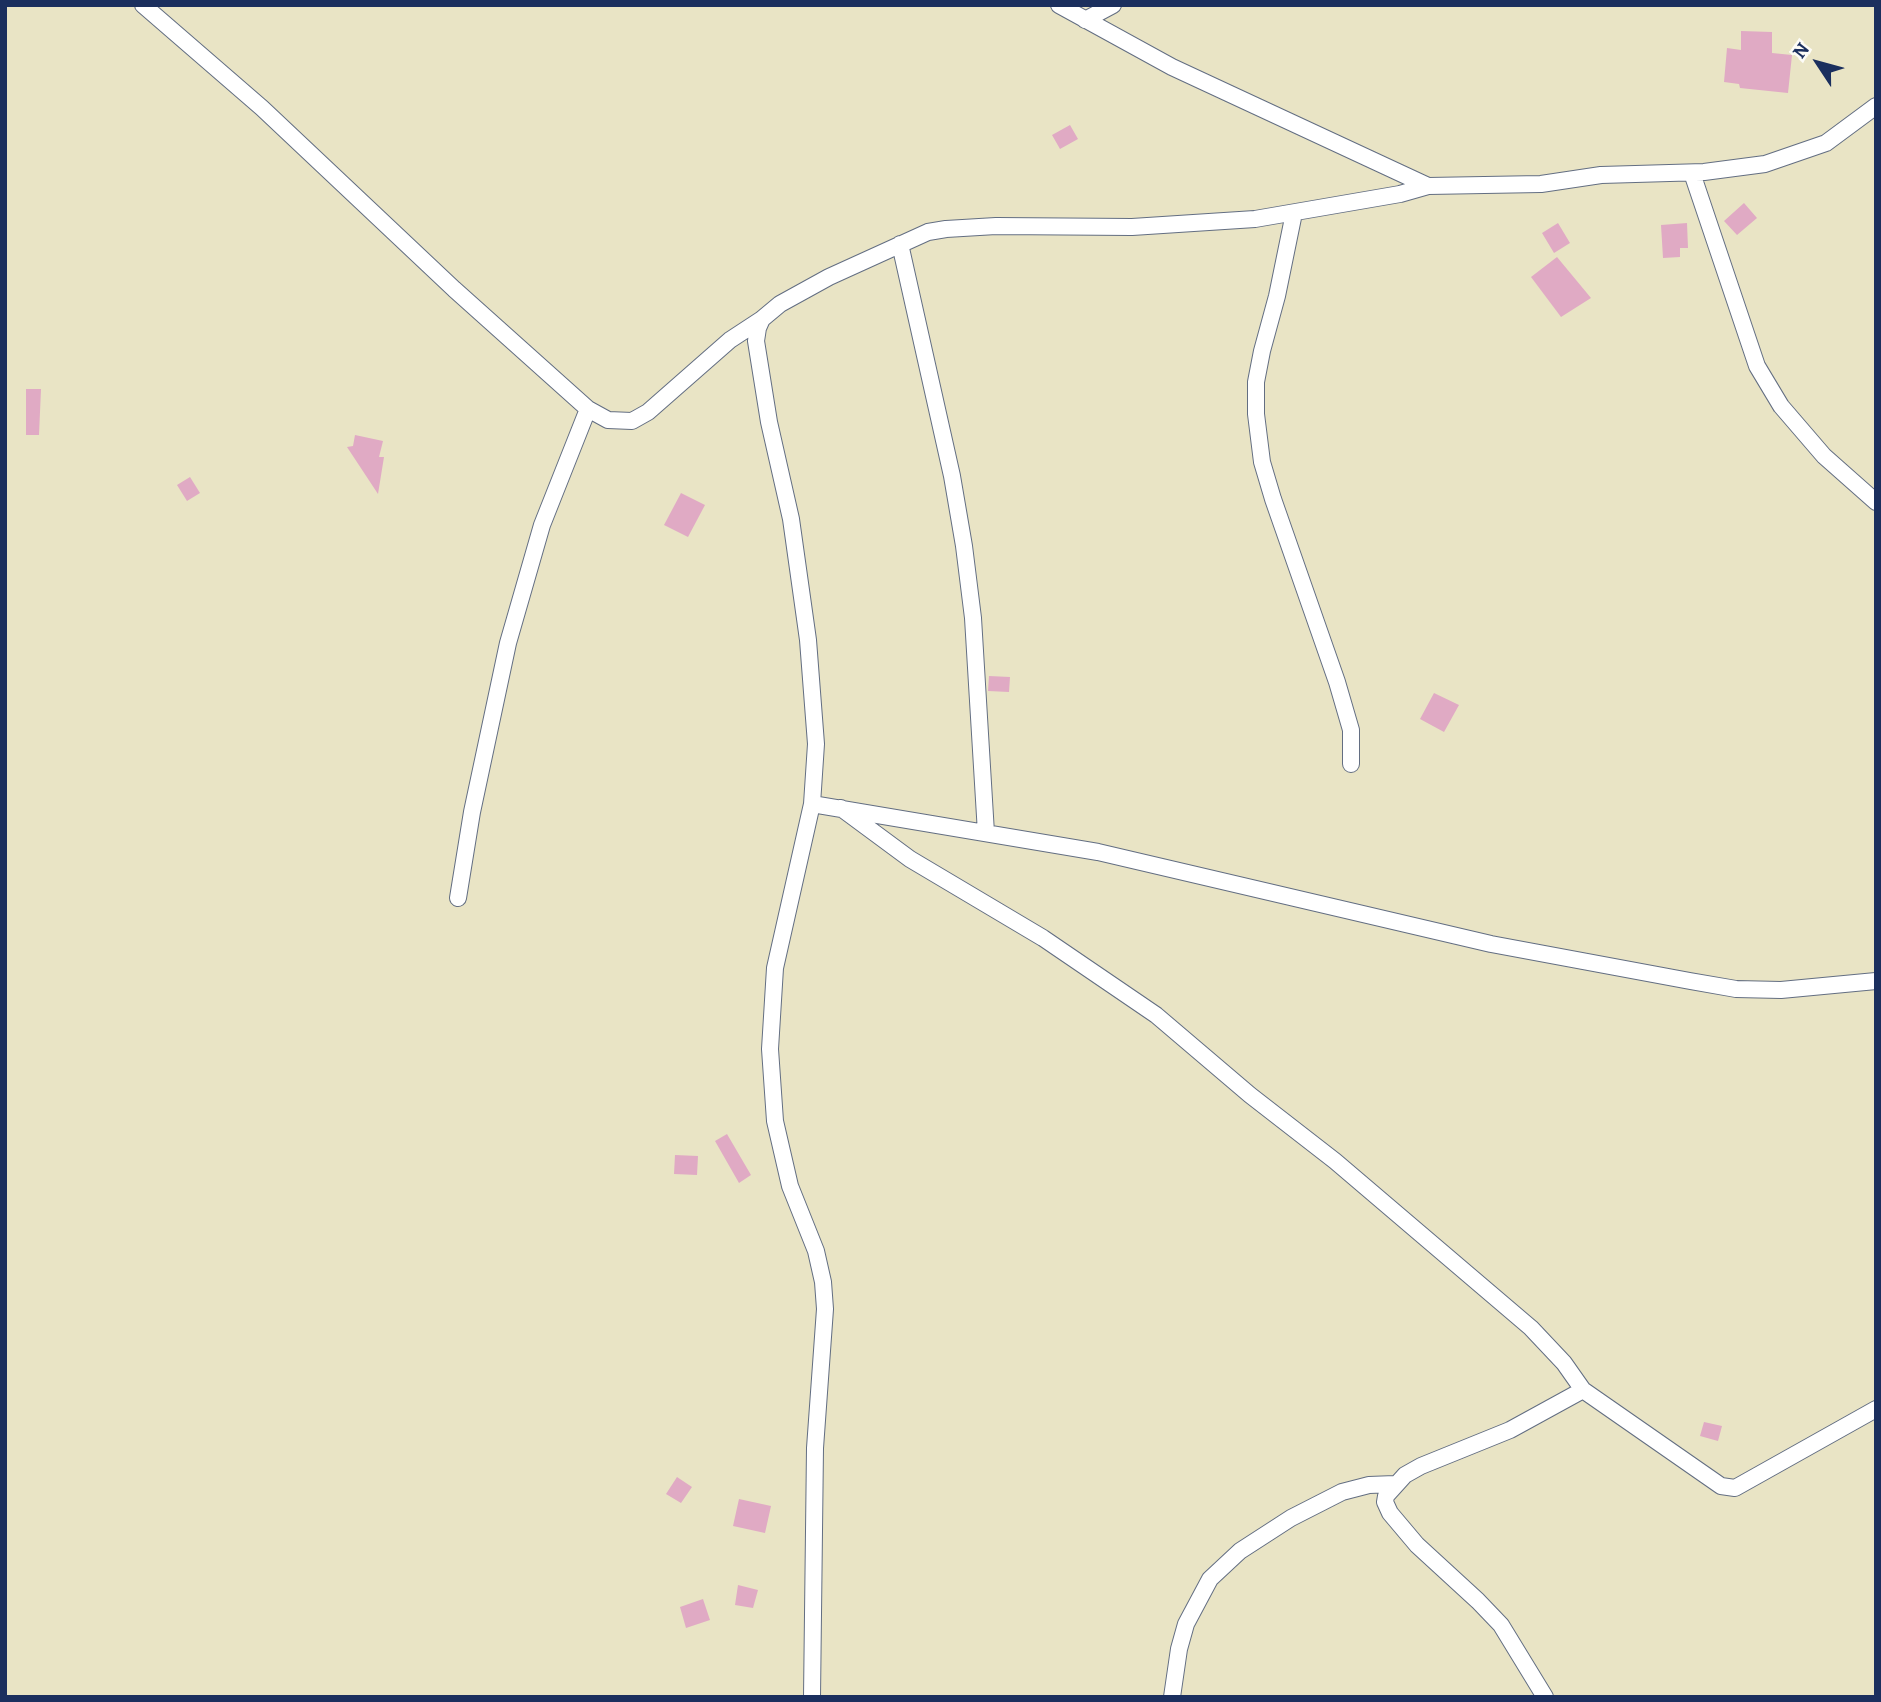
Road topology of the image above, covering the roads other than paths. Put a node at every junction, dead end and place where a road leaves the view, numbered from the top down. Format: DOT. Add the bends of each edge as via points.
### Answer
graph roads {
  1 [pos="143,5"];
  2 [pos="1059,5"];
  3 [pos="1113,5"];
  4 [pos="1085,20"];
  5 [pos="1874,110"];
  6 [pos="1692,173"];
  7 [pos="1428,186"];
  8 [pos="1294,213"];
  9 [pos="901,244"];
  10 [pos="762,319"];
  11 [pos="588,409"];
  12 [pos="1876,502"];
  13 [pos="1351,764"];
  14 [pos="812,804"];
  15 [pos="841,808"];
  16 [pos="986,833"];
  17 [pos="458,898"];
  18 [pos="1876,981"];
  19 [pos="1583,1391"];
  20 [pos="1876,1409"];
  21 [pos="1395,1484"];
  22 [pos="812,1697"];
  23 [pos="1172,1697"];
  24 [pos="1545,1697"];
  1 -- 11 [label="street" via="262,108"];
  2 -- 4 [label="street"];
  3 -- 4 [label="street"];
  4 -- 7 [label="street" via="1172,67"];
  5 -- 6 [label="street" via="1805,152 1765,164"];
  6 -- 7 [label="street" via="1601,175 1541,184"];
  6 -- 12 [label="street" via="1758,366 1781,406 1824,456"];
  7 -- 8 [label="street"];
  8 -- 9 [label="street" via="1132,227 946,229"];
  8 -- 13 [label="street" via="1256,382 1256,414 1262,462 1273,499 1351,730"];
  9 -- 10 [label="street" via="809,287"];
  9 -- 16 [label="street" via="964,546"];
  10 -- 11 [label="street" via="632,421 608,420"];
  10 -- 14 [label="street" via="756,341 791,519 808,640 816,744"];
  11 -- 17 [label="street" via="542,525 508,643"];
  14 -- 15 [label="street"];
  14 -- 22 [label="street" via="775,968 770,1049 775,1121 790,1186 816,1251 825,1309 815,1448"];
  15 -- 16 [label="street"];
  15 -- 19 [label="street" via="910,859 1156,1014 1531,1328"];
  16 -- 18 [label="street" via="1180,870 1491,944 1736,989 1781,990"];
  19 -- 20 [label="street" via="1721,1486 1735,1488"];
  19 -- 21 [label="street" via="1510,1430 1421,1466"];
  21 -- 23 [label="street" via="1342,1492 1291,1518 1240,1551 1210,1579 1186,1624"];
  21 -- 24 [label="street" via="1386,1496 1390,1513 1501,1625"];
}
